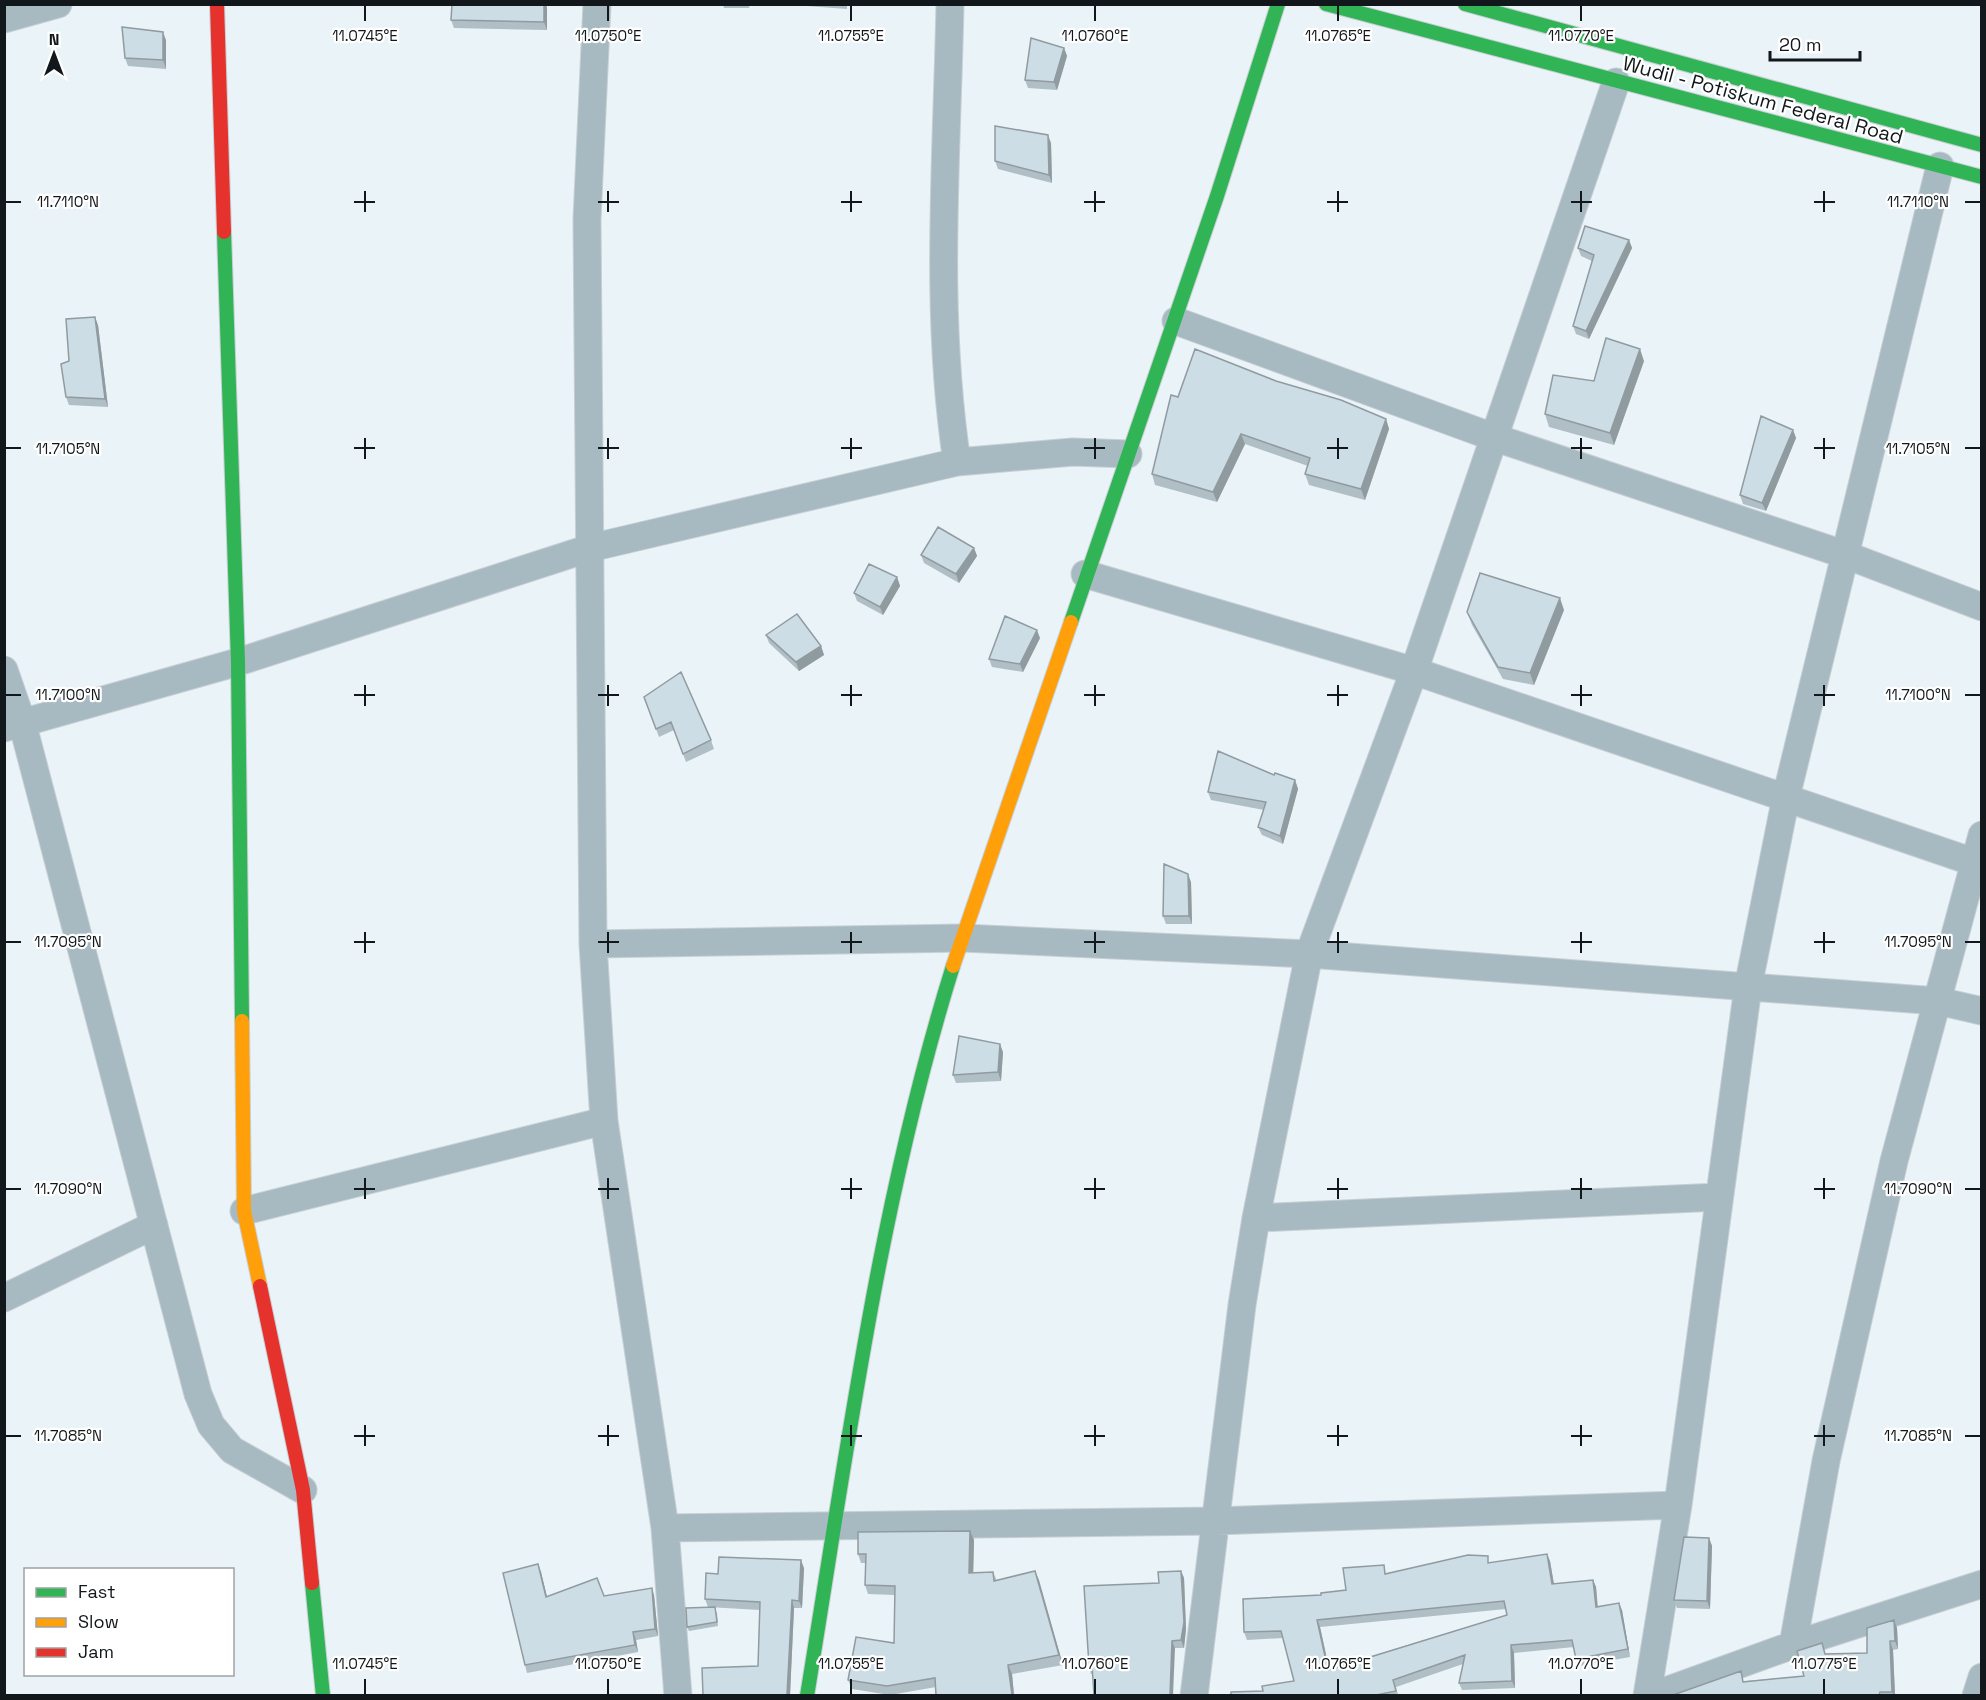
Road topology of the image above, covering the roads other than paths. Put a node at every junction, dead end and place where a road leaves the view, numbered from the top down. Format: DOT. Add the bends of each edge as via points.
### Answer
graph roads {
  1 [pos="58,4"];
  2 [pos="216,4"];
  3 [pos="597,4"];
  4 [pos="950,4"];
  5 [pos="1278,4"];
  6 [pos="1326,4"];
  7 [pos="1466,4"];
  8 [pos="4,19"];
  9 [pos="1616,82"];
  10 [pos="1982,145"];
  11 [pos="1940,166"];
  12 [pos="1982,177"];
  13 [pos="1176,321"];
  14 [pos="1493,436"];
  15 [pos="1128,454"];
  16 [pos="957,462"];
  17 [pos="590,548"];
  18 [pos="1846,555"];
  19 [pos="1085,574"];
  20 [pos="1982,607"];
  21 [pos="238,662"];
  22 [pos="4,670"];
  23 [pos="1414,671"];
  24 [pos="13,725"];
  25 [pos="1786,797"];
  26 [pos="1982,835"];
  27 [pos="1979,864"];
  28 [pos="963,938"];
  29 [pos="592,944"];
  30 [pos="1309,954"];
  31 [pos="1748,987"];
  32 [pos="1938,1001"];
  33 [pos="1982,1011"];
  34 [pos="604,1121"];
  35 [pos="1719,1197"];
  36 [pos="244,1211"];
  37 [pos="1256,1218"];
  38 [pos="154,1225"];
  39 [pos="4,1298"];
  40 [pos="303,1490"];
  41 [pos="1678,1505"];
  42 [pos="1215,1521"];
  43 [pos="835,1527"];
  44 [pos="664,1528"];
  45 [pos="1982,1584"];
  46 [pos="1793,1645"];
  47 [pos="1982,1677"];
  48 [pos="323,1695"];
  49 [pos="678,1695"];
  50 [pos="807,1695"];
  51 [pos="1194,1695"];
  52 [pos="1647,1695"];
  53 [pos="1652,1695"];
  54 [pos="1976,1695"];
  1 -- 8 [label="street"];
  2 -- 21 [label="street"];
  3 -- 17 [label="street" via="587,219"];
  4 -- 16 [label="street" via="943,318 945,370"];
  5 -- 13 [label="street"];
  6 -- 9 [label="street, Wudil - Potiskum Federal Road"];
  7 -- 10 [label="street, Wudil - Potiskum Federal Road"];
  9 -- 11 [label="street, Wudil - Potiskum Federal Road"];
  9 -- 14 [label="street"];
  11 -- 12 [label="street, Wudil - Potiskum Federal Road"];
  11 -- 18 [label="street"];
  13 -- 14 [label="street"];
  13 -- 15 [label="street"];
  14 -- 18 [label="street"];
  14 -- 23 [label="street"];
  15 -- 16 [label="street" via="1073,452"];
  15 -- 19 [label="street"];
  16 -- 17 [label="street"];
  17 -- 21 [label="street"];
  17 -- 29 [label="street"];
  18 -- 20 [label="street"];
  18 -- 25 [label="street"];
  19 -- 23 [label="street"];
  19 -- 28 [label="street"];
  21 -- 24 [label="street"];
  21 -- 36 [label="street"];
  22 -- 24 [label="street"];
  23 -- 25 [label="street"];
  23 -- 30 [label="street"];
  24 -- 38 [label="street"];
  25 -- 27 [label="street"];
  25 -- 31 [label="street"];
  26 -- 27 [label="street"];
  27 -- 32 [label="street"];
  28 -- 29 [label="street"];
  28 -- 30 [label="street"];
  28 -- 43 [label="street" via="926,1059 884,1247"];
  29 -- 34 [label="street"];
  30 -- 31 [label="street"];
  30 -- 37 [label="street"];
  31 -- 32 [label="street"];
  31 -- 35 [label="street"];
  32 -- 33 [label="street"];
  32 -- 46 [label="street" via="1894,1161 1848,1363"];
  34 -- 36 [label="street"];
  34 -- 44 [label="street"];
  35 -- 37 [label="street"];
  35 -- 41 [label="street"];
  36 -- 40 [label="street"];
  37 -- 42 [label="street" via="1231,1379"];
  38 -- 39 [label="street"];
  38 -- 40 [label="street" via="198,1394 211,1425 232,1450"];
  40 -- 48 [label="street"];
  41 -- 42 [label="street"];
  41 -- 52 [label="street"];
  42 -- 43 [label="street"];
  42 -- 51 [label="street"];
  43 -- 44 [label="street"];
  43 -- 50 [label="street"];
  44 -- 49 [label="street"];
  45 -- 46 [label="street"];
  46 -- 53 [label="street"];
  47 -- 54 [label="street"];
}
